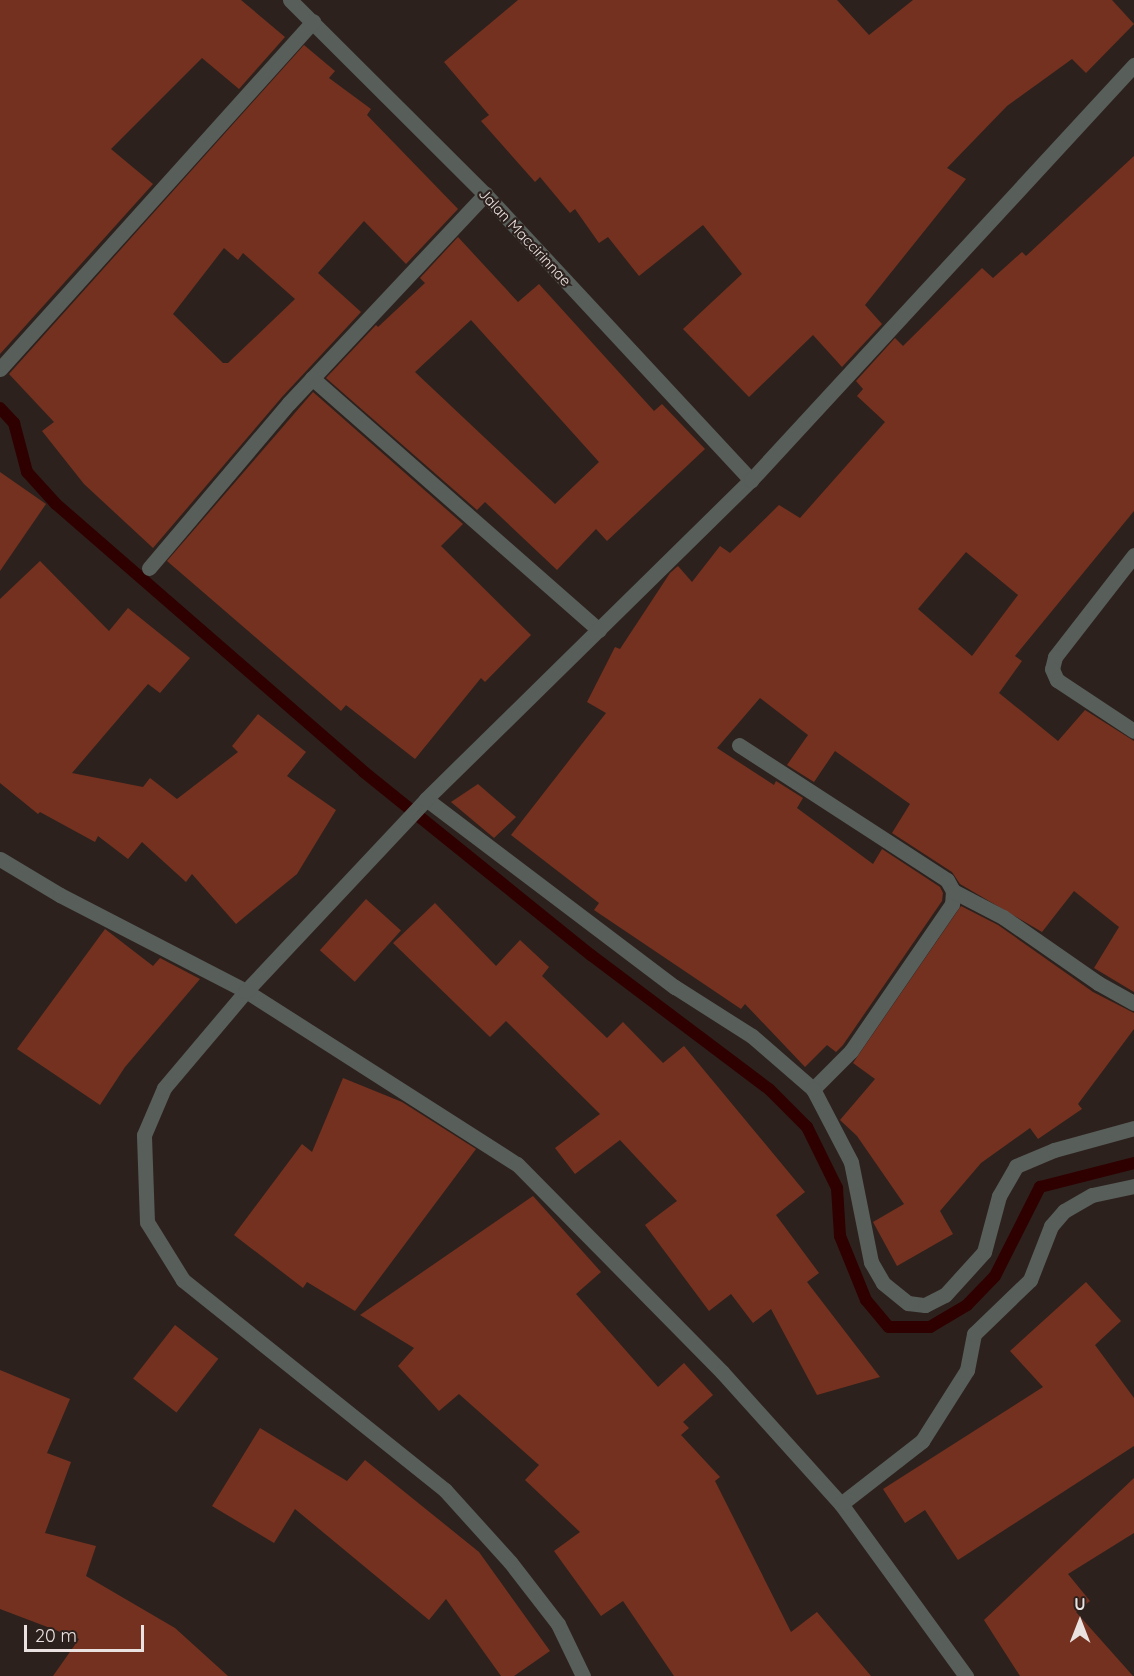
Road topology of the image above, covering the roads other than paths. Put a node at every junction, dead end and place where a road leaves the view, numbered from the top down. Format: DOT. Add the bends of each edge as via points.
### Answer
graph roads {
  1 [pos="290,0"];
  2 [pos="314,21"];
  3 [pos="1134,65"];
  4 [pos="485,194"];
  5 [pos="0,369"];
  6 [pos="312,378"];
  7 [pos="751,480"];
  8 [pos="1134,555"];
  9 [pos="149,568"];
  10 [pos="599,630"];
  11 [pos="1134,731"];
  12 [pos="739,746"];
  13 [pos="426,799"];
  14 [pos="0,858"];
  15 [pos="953,891"];
  16 [pos="246,991"];
  17 [pos="1134,1003"];
  18 [pos="813,1089"];
  19 [pos="1134,1128"];
  20 [pos="1134,1186"];
  21 [pos="841,1504"];
  22 [pos="583,1676"];
  23 [pos="966,1676"];
  1 -- 2 [label="street, Jalan Maccirinnae"];
  2 -- 4 [label="street, Jalan Maccirinnae"];
  2 -- 5 [label="street"];
  3 -- 7 [label="street"];
  4 -- 6 [label="street"];
  4 -- 7 [label="street, Jalan Maccirinnae"];
  6 -- 9 [label="street"];
  6 -- 10 [label="street"];
  7 -- 10 [label="street"];
  8 -- 11 [label="street" via="1055,657 1053,669 1057,680"];
  10 -- 13 [label="street"];
  12 -- 15 [label="street" via="946,880"];
  13 -- 16 [label="street"];
  13 -- 18 [label="street" via="675,987 752,1036"];
  14 -- 16 [label="street" via="60,895"];
  15 -- 17 [label="street" via="1003,917 1098,983"];
  15 -- 18 [label="street" via="952,904 850,1051"];
  16 -- 21 [label="street" via="517,1164 722,1372"];
  16 -- 22 [label="street" via="160,1097 144,1135 147,1222 183,1280 445,1490 510,1562 558,1624"];
  18 -- 19 [label="street" via="850,1162 871,1262 883,1283 903,1300 920,1306 945,1295 984,1252 999,1196 1016,1166 1054,1150"];
  20 -- 21 [label="street" via="1092,1195 1064,1211 1051,1226 1030,1280 974,1334 967,1370 922,1441"];
  21 -- 23 [label="street"];
}
